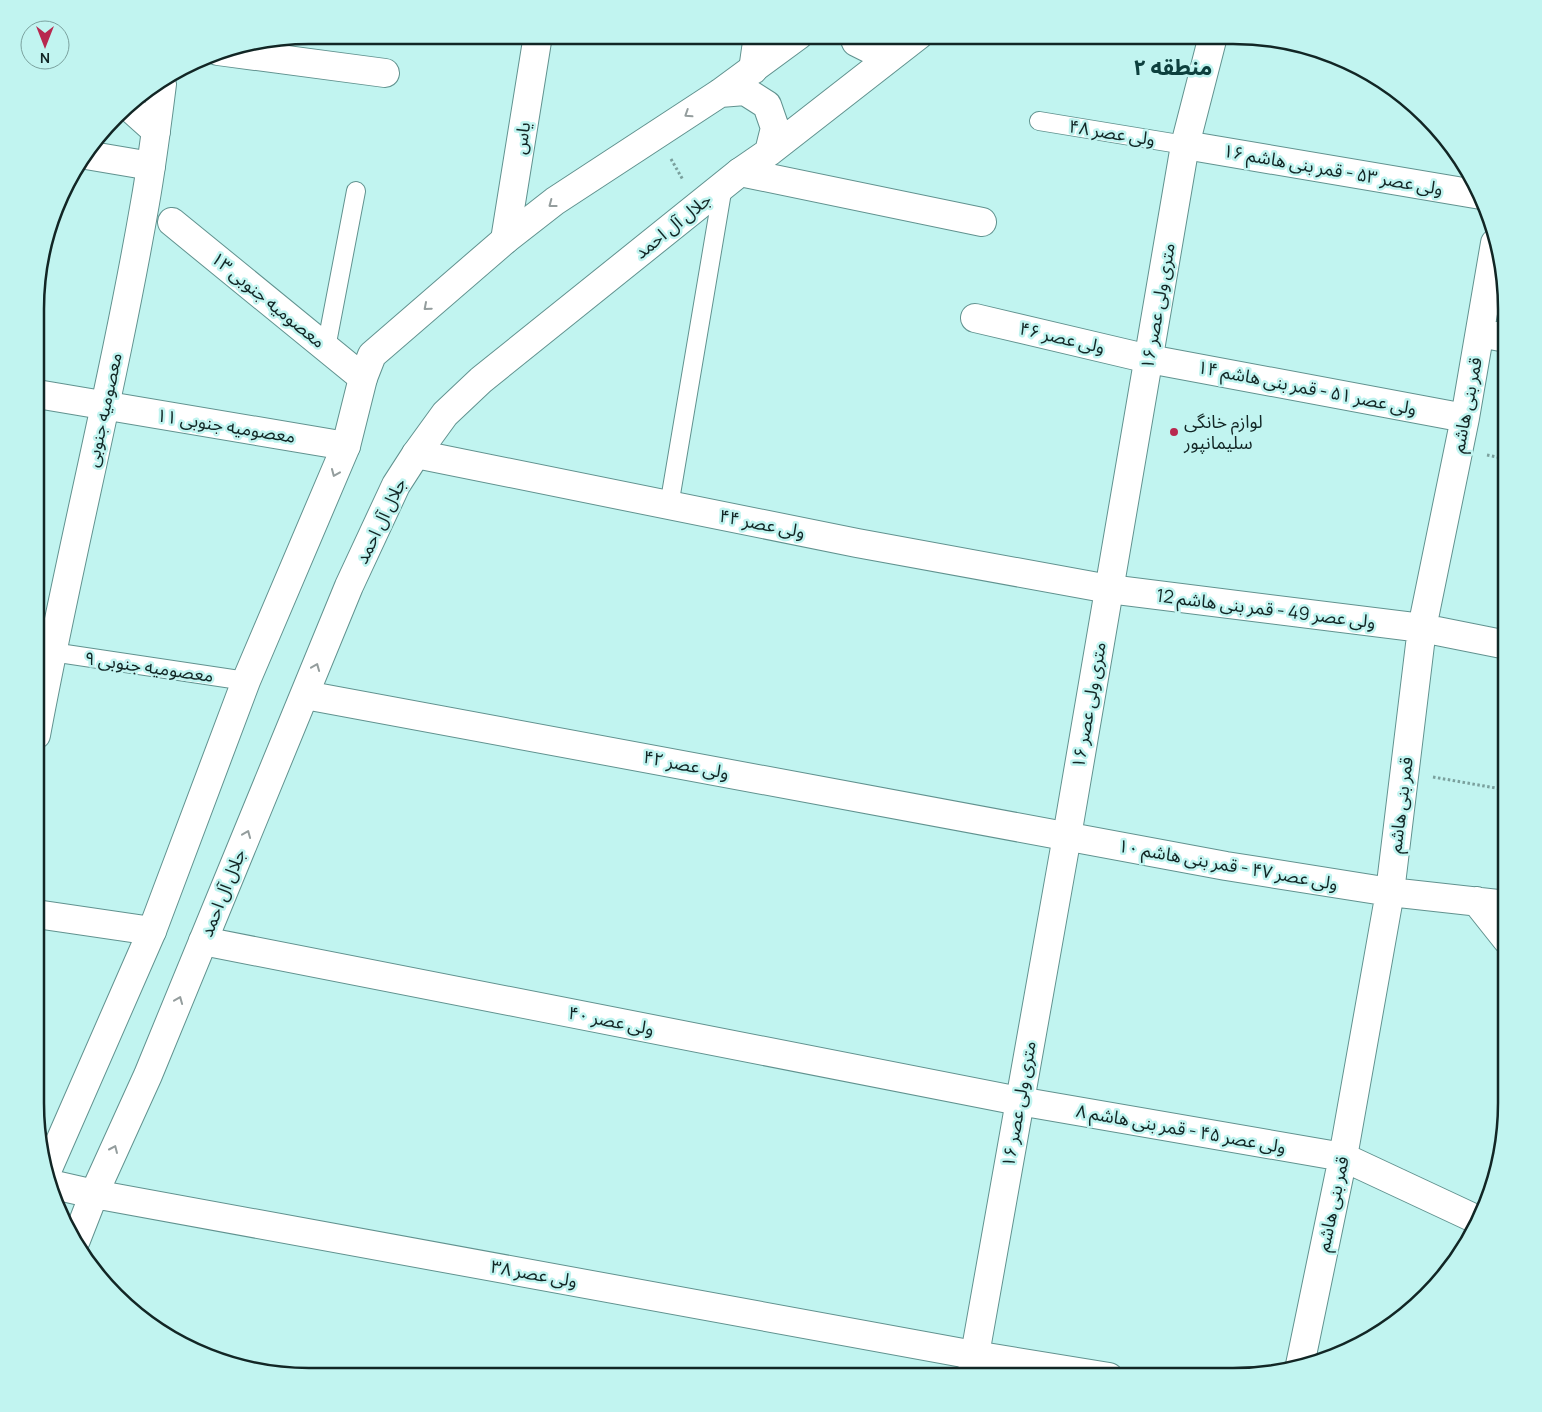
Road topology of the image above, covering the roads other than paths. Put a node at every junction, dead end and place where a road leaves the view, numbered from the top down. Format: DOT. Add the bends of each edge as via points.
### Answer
graph roads {
  1 [pos="537,44"];
  2 [pos="757,44"];
  3 [pos="787,44"];
  4 [pos="860,44"];
  5 [pos="905,44"];
  6 [pos="908,44"];
  7 [pos="1212,44"];
  8 [pos="238,54"];
  9 [pos="753,70"];
  10 [pos="385,73"];
  11 [pos="162,88"];
  12 [pos="720,93"];
  13 [pos="133,110"];
  14 [pos="1039,121"];
  15 [pos="156,131"];
  16 [pos="1185,145"];
  17 [pos="769,152"];
  18 [pos="92,156"];
  19 [pos="151,166"];
  20 [pos="731,179"];
  21 [pos="356,191"];
  22 [pos="1472,193"];
  23 [pos="172,222"];
  24 [pos="982,222"];
  25 [pos="506,240"];
  26 [pos="1493,256"];
  27 [pos="975,318"];
  28 [pos="1480,333"];
  29 [pos="1498,336"];
  30 [pos="326,348"];
  31 [pos="1148,358"];
  32 [pos="364,378"];
  33 [pos="44,395"];
  34 [pos="105,406"];
  35 [pos="1465,418"];
  36 [pos="346,446"];
  37 [pos="416,454"];
  38 [pos="669,506"];
  39 [pos="1109,589"];
  40 [pos="1422,628"];
  41 [pos="1498,643"];
  42 [pos="44,651"];
  43 [pos="246,681"];
  44 [pos="305,695"];
  45 [pos="1067,836"];
  46 [pos="1390,892"];
  47 [pos="1476,901"];
  48 [pos="1498,905"];
  49 [pos="44,915"];
  50 [pos="1498,929"];
  51 [pos="152,932"];
  52 [pos="203,941"];
  53 [pos="1020,1101"];
  54 [pos="1343,1157"];
  55 [pos="51,1162"];
  56 [pos="57,1186"];
  57 [pos="94,1194"];
  58 [pos="1473,1218"];
  59 [pos="78,1234"];
  60 [pos="1301,1359"];
  61 [pos="973,1366"];
  62 [pos="1000,1368"];
  1 -- 25 [label="street, یاس"];
  2 -- 9 [label="street"];
  3 -- 9 [label="street"];
  4 -- 5 [label="street" via="878,53"];
  6 -- 17 [label="street, جلال آل احمد"];
  7 -- 16 [label="street, ۱۶ متری ولی عصر"];
  8 -- 10 [label="street"];
  9 -- 12 [label="street"];
  11 -- 15 [label="street, معصومیه جنوبی"];
  12 -- 17 [label="street" via="745,91 767,105 775,128"];
  12 -- 25 [label="street, one-way" via="555,201"];
  13 -- 15 [label="street"];
  14 -- 16 [label="lane, ولی عصر ۴۸"];
  15 -- 19 [label="street, معصومیه جنوبی"];
  16 -- 22 [label="street, ولی عصر ۵۳ - قمر بنی هاشم ۱۶"];
  16 -- 31 [label="street, ۱۶ متری ولی عصر"];
  17 -- 20 [label="street, جلال آل احمد"];
  18 -- 19 [label="street"];
  19 -- 34 [label="street, معصومیه جنوبی"];
  20 -- 24 [label="street"];
  20 -- 37 [label="street, جلال آل احمد" via="481,380 445,414"];
  20 -- 38 [label="lane"];
  21 -- 30 [label="lane"];
  23 -- 30 [label="street, معصومیه جنوبی ۱۳"];
  25 -- 32 [label="street, one-way" via="372,355"];
  26 -- 28 [label="street, قمر بنی هاشم"];
  27 -- 31 [label="street, ولی عصر ۴۶"];
  28 -- 29 [label="street"];
  28 -- 35 [label="street, قمر بنی هاشم"];
  30 -- 32 [label="street, معصومیه جنوبی ۱۳"];
  31 -- 35 [label="street, ولی عصر ۵۱ - قمر بنی هاشم ۱۴"];
  31 -- 39 [label="street, ۱۶ متری ولی عصر"];
  32 -- 36 [label="street"];
  33 -- 34 [label="street, معصومیه جنوبی ۱۱"];
  34 -- 36 [label="street, معصومیه جنوبی ۱۱"];
  34 -- 42 [label="street, معصومیه جنوبی"];
  35 -- 40 [label="street, قمر بنی هاشم"];
  36 -- 43 [label="street, one-way"];
  37 -- 38 [label="street, ولی عصر ۴۴"];
  44 -- 37 [label="street, جلال آل احمد, one-way" via="349,586 396,485"];
  38 -- 39 [label="street, ولی عصر ۴۴"];
  39 -- 40 [label="street, ولی عصر 49 - قمر بنی هاشم 12"];
  39 -- 45 [label="street, ۱۶ متری ولی عصر"];
  40 -- 41 [label="street, ولی عصر 49 - قمر بنی هاشم 12"];
  40 -- 46 [label="street, قمر بنی هاشم"];
  42 -- 43 [label="lane, معصومیه جنوبی ۹"];
  43 -- 51 [label="street"];
  44 -- 45 [label="street, ولی عصر ۴۲"];
  52 -- 44 [label="street, جلال آل احمد, one-way"];
  45 -- 46 [label="street, ولی عصر ۴۷ - قمر بنی هاشم ۱۰"];
  45 -- 53 [label="street, ۱۶ متری ولی عصر"];
  46 -- 47 [label="street, ولی عصر ۴۷ - قمر بنی هاشم ۱۰"];
  46 -- 54 [label="street, قمر بنی هاشم"];
  47 -- 48 [label="street, ولی عصر ۴۷ - قمر بنی هاشم ۱۰"];
  47 -- 50 [label="street"];
  49 -- 51 [label="street"];
  51 -- 55 [label="street"];
  52 -- 53 [label="street, ولی عصر ۴۰"];
  57 -- 52 [label="street, جلال آل احمد, one-way" via="148,1075"];
  53 -- 54 [label="street, ولی عصر ۴۵ - قمر بنی هاشم ۸"];
  53 -- 61 [label="street, ۱۶ متری ولی عصر"];
  54 -- 58 [label="street, ولی عصر ۴۵ - قمر بنی هاشم ۸"];
  54 -- 60 [label="street, قمر بنی هاشم"];
  56 -- 57 [label="street, ولی عصر ۳۸"];
  57 -- 59 [label="street, جلال آل احمد"];
  57 -- 61 [label="street, ولی عصر ۳۸"];
  61 -- 62 [label="street, ولی عصر ۳۸"];
}
